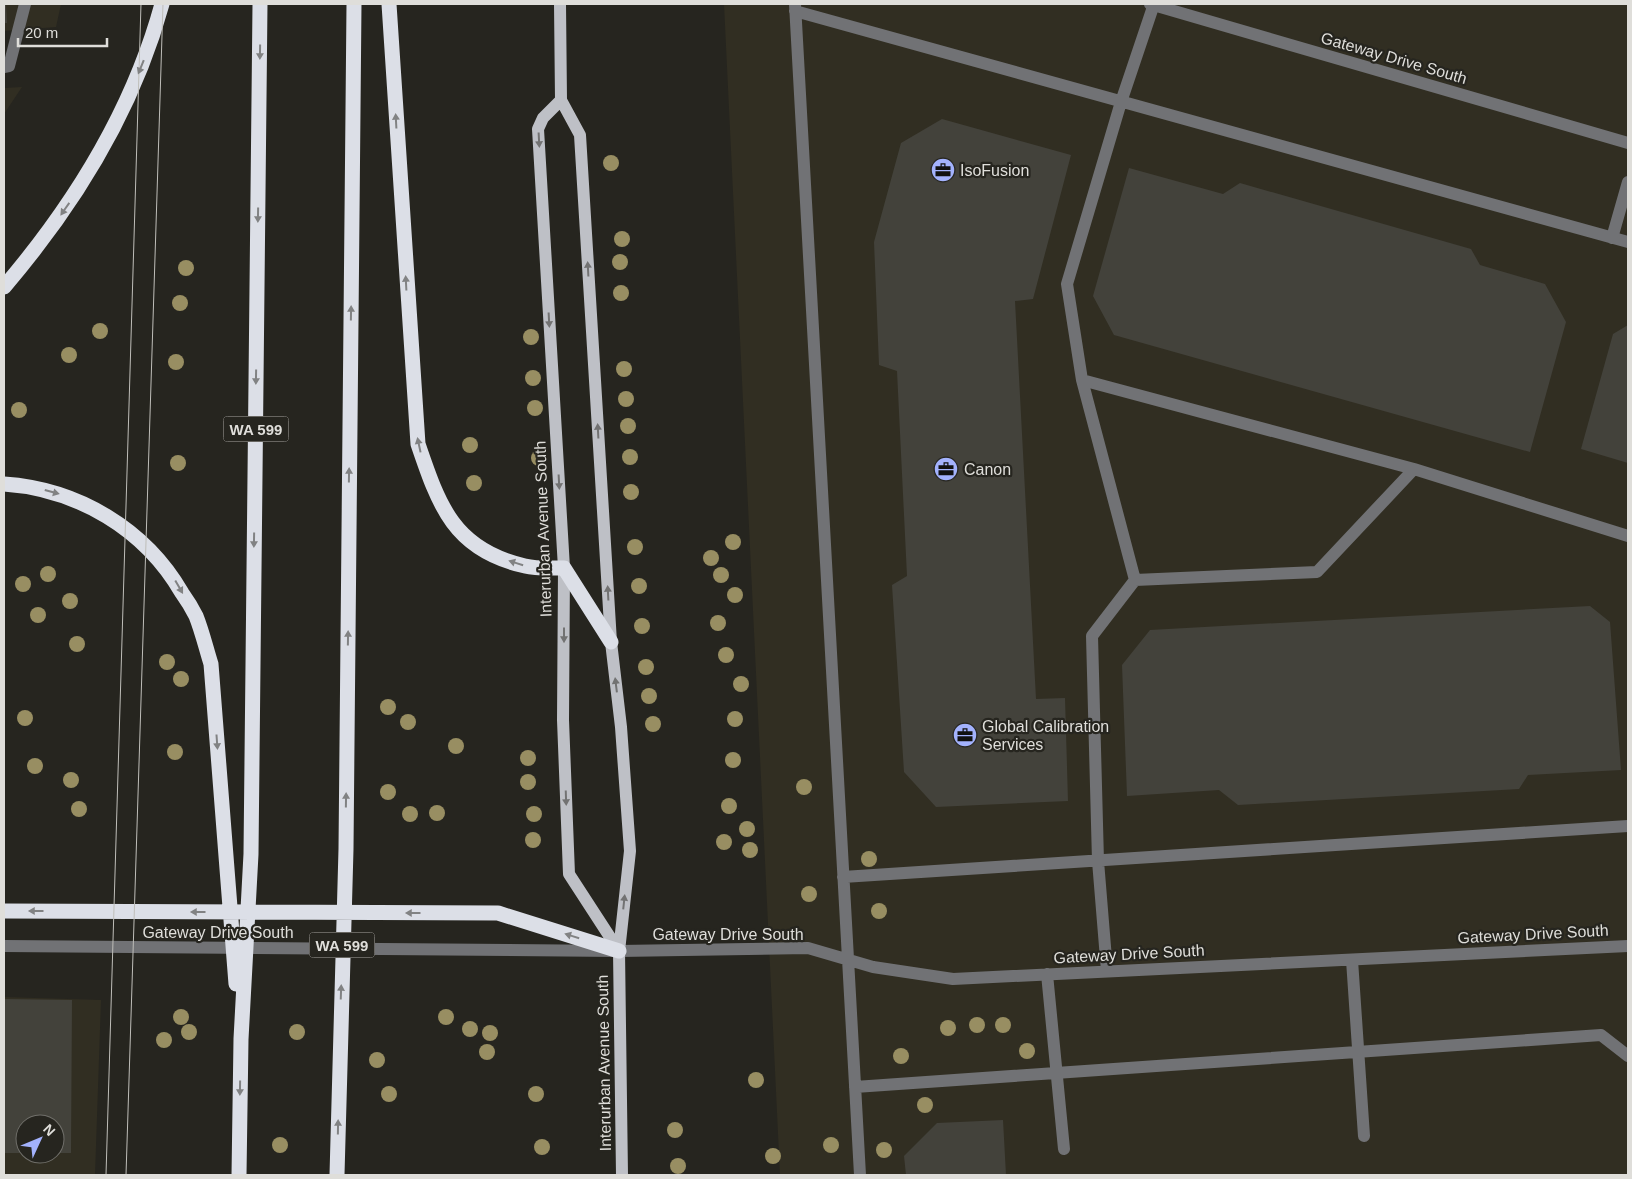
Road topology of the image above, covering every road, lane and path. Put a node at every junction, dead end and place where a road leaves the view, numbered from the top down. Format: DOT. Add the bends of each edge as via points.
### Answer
graph roads {
  1 [pos="25,4"];
  2 [pos="162,4"];
  3 [pos="260,4"];
  4 [pos="354,4"];
  5 [pos="389,4"];
  6 [pos="560,4"];
  7 [pos="1152,4"];
  8 [pos="795,7"];
  9 [pos="7,66"];
  10 [pos="561,100"];
  11 [pos="1121,102"];
  12 [pos="1628,143"];
  13 [pos="1628,182"];
  14 [pos="1612,238"];
  15 [pos="1628,242"];
  16 [pos="4,287"];
  17 [pos="1082,380"];
  18 [pos="1414,470"];
  19 [pos="4,484"];
  20 [pos="1628,536"];
  21 [pos="564,568"];
  22 [pos="1134,580"];
  23 [pos="611,642"];
  24 [pos="1628,826"];
  25 [pos="1098,861"];
  26 [pos="843,877"];
  27 [pos="4,911"];
  28 [pos="4,946"];
  29 [pos="1628,946"];
  30 [pos="619,951"];
  31 [pos="847,959"];
  32 [pos="1352,960"];
  33 [pos="1106,971"];
  34 [pos="1048,974"];
  35 [pos="241,1039"];
  36 [pos="1358,1052"];
  37 [pos="1628,1056"];
  38 [pos="1056,1073"];
  39 [pos="855,1087"];
  40 [pos="1364,1136"];
  41 [pos="1064,1149"];
  42 [pos="239,1175"];
  43 [pos="337,1175"];
  44 [pos="622,1175"];
  45 [pos="860,1175"];
  1 -- 9 [label="street"];
  2 -- 16 [label="highway, one-way" via="152,41 125,108 80,188 35,251"];
  3 -- 35 [label="highway, WA 599, one-way" via="251,854"];
  43 -- 4 [label="highway, WA 599, one-way" via="346,849"];
  21 -- 5 [label="highway, one-way" via="526,567 474,546 444,510 418,444"];
  6 -- 10 [label="main road, Interurban Avenue South"];
  7 -- 11 [label="street"];
  7 -- 12 [label="street, Gateway Drive South"];
  8 -- 11 [label="street"];
  8 -- 26 [label="street"];
  10 -- 21 [label="main road, Interurban Avenue South, one-way" via="542,118 538,129"];
  23 -- 10 [label="main road, Interurban Avenue South, one-way" via="580,135"];
  11 -- 14 [label="street"];
  11 -- 17 [label="street" via="1067,284"];
  13 -- 14 [label="street"];
  14 -- 15 [label="street"];
  17 -- 18 [label="street"];
  17 -- 22 [label="street"];
  18 -- 20 [label="street"];
  18 -- 22 [label="street" via="1318,572"];
  19 -- 35 [label="highway, one-way" via="56,493 118,523 147,546 177,584 195,615 211,664"];
  21 -- 23 [label="highway"];
  21 -- 30 [label="main road, Interurban Avenue South, one-way" via="563,720 569,874"];
  22 -- 25 [label="street" via="1092,636"];
  30 -- 23 [label="main road, Interurban Avenue South, one-way" via="630,851"];
  24 -- 25 [label="street"];
  25 -- 26 [label="street"];
  25 -- 33 [label="street"];
  26 -- 31 [label="street"];
  30 -- 27 [label="highway, one-way" via="498,913"];
  28 -- 30 [label="street, Gateway Drive South"];
  29 -- 32 [label="street, Gateway Drive South"];
  30 -- 31 [label="street, Gateway Drive South" via="808,948"];
  30 -- 44 [label="main road, Interurban Avenue South"];
  31 -- 34 [label="street, Gateway Drive South" via="873,967 953,979"];
  31 -- 39 [label="street"];
  32 -- 33 [label="street, Gateway Drive South"];
  32 -- 36 [label="street"];
  33 -- 34 [label="street, Gateway Drive South"];
  34 -- 38 [label="street"];
  35 -- 42 [label="highway, WA 599, one-way"];
  36 -- 37 [label="street" via="1601,1035"];
  36 -- 38 [label="street"];
  36 -- 40 [label="street"];
  38 -- 39 [label="street"];
  38 -- 41 [label="street"];
  39 -- 45 [label="street"];
}
